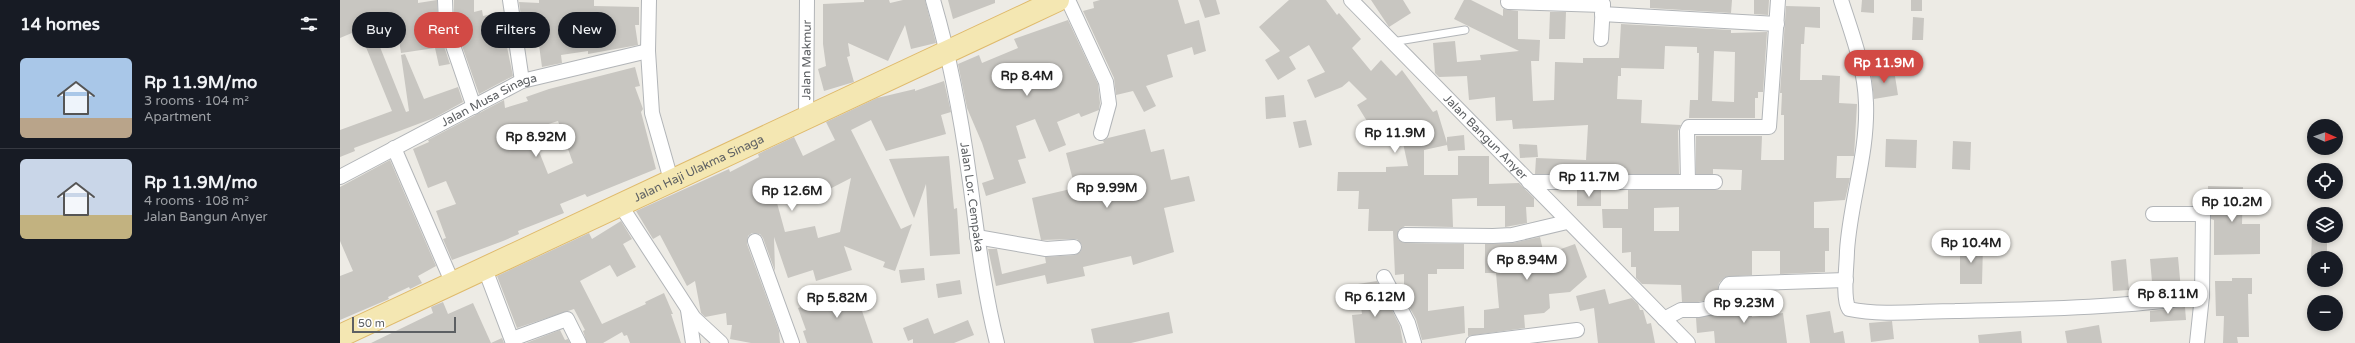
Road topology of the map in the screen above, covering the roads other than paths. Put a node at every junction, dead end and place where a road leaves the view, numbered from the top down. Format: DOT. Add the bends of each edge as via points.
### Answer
graph roads {
  1 [pos="445,0"];
  2 [pos="510,0"];
  3 [pos="649,0"];
  4 [pos="807,0"];
  5 [pos="933,0"];
  6 [pos="1058,0"];
  7 [pos="1068,0"];
  8 [pos="1351,0"];
  9 [pos="1778,0"];
  10 [pos="1841,0"];
  11 [pos="1508,2"];
  12 [pos="1603,6"];
  13 [pos="1777,24"];
  14 [pos="1465,30"];
  15 [pos="1601,39"];
  16 [pos="1392,42"];
  17 [pos="648,51"];
  18 [pos="948,51"];
  19 [pos="522,81"];
  20 [pos="474,107"];
  21 [pos="806,119"];
  22 [pos="1101,133"];
  23 [pos="394,148"];
  24 [pos="340,177"];
  25 [pos="671,180"];
  26 [pos="1529,182"];
  27 [pos="1688,182"];
  28 [pos="1715,182"];
  29 [pos="621,206"];
  30 [pos="2153,214"];
  31 [pos="1567,222"];
  32 [pos="1405,235"];
  33 [pos="977,237"];
  34 [pos="755,241"];
  35 [pos="1074,247"];
  36 [pos="485,269"];
  37 [pos="1384,277"];
  38 [pos="1846,280"];
  39 [pos="453,284"];
  40 [pos="2202,296"];
  41 [pos="687,306"];
  42 [pos="1664,319"];
  43 [pos="1576,330"];
  44 [pos="340,336"];
  45 [pos="513,341"];
  46 [pos="580,343"];
  47 [pos="693,343"];
  48 [pos="721,343"];
  49 [pos="792,343"];
  50 [pos="998,343"];
  51 [pos="1414,343"];
  52 [pos="1473,343"];
  53 [pos="1688,343"];
  54 [pos="2196,343"];
  1 -- 20 [label="street" via="446,25"];
  2 -- 19 [label="street"];
  3 -- 17 [label="street"];
  4 -- 21 [label="street, Jalan Makmur"];
  5 -- 18 [label="street, Jalan Lor. Cempaka"];
  6 -- 18 [label="main road, Jalan Haji Ulakma Sinaga"];
  7 -- 22 [label="street" via="1106,82 1109,104"];
  8 -- 16 [label="street, Jalan Bangun Anyer"];
  9 -- 13 [label="street"];
  10 -- 38 [label="street" via="1864,77 1866,104 1861,171 1848,241"];
  11 -- 12 [label="street"];
  12 -- 13 [label="street"];
  12 -- 15 [label="street"];
  13 -- 27 [label="street" via="1769,127 1689,128"];
  14 -- 16 [label="lane"];
  16 -- 26 [label="street, Jalan Bangun Anyer"];
  17 -- 19 [label="street, Jalan Musa Sinaga"];
  17 -- 25 [label="street" via="652,113"];
  18 -- 21 [label="main road, Jalan Haji Ulakma Sinaga"];
  18 -- 33 [label="street, Jalan Lor. Cempaka" via="961,120"];
  19 -- 20 [label="street, Jalan Musa Sinaga"];
  20 -- 23 [label="street, Jalan Musa Sinaga"];
  21 -- 25 [label="main road, Jalan Haji Ulakma Sinaga"];
  23 -- 24 [label="street, Jalan Musa Sinaga"];
  23 -- 39 [label="street"];
  25 -- 29 [label="main road, Jalan Haji Ulakma Sinaga"];
  26 -- 27 [label="street"];
  26 -- 31 [label="street, Jalan Bangun Anyer"];
  27 -- 28 [label="street"];
  29 -- 36 [label="main road, Jalan Haji Ulakma Sinaga"];
  29 -- 41 [label="street"];
  30 -- 40 [label="street" via="2203,214"];
  31 -- 32 [label="street" via="1512,235"];
  31 -- 42 [label="street, Jalan Bangun Anyer"];
  33 -- 35 [label="street" via="1046,249"];
  33 -- 50 [label="street, Jalan Lor. Cempaka"];
  34 -- 49 [label="street"];
  36 -- 39 [label="main road, Jalan Haji Ulakma Sinaga"];
  36 -- 45 [label="street"];
  37 -- 51 [label="street" via="1408,323"];
  38 -- 40 [label="street" via="1846,305 1849,309 1880,312 2011,310 2157,302"];
  38 -- 42 [label="street" via="1729,284 1723,305 1699,310 1681,310"];
  39 -- 44 [label="main road, Jalan Haji Ulakma Sinaga"];
  40 -- 54 [label="street"];
  41 -- 47 [label="street"];
  41 -- 48 [label="street" via="694,318"];
  42 -- 53 [label="street, Jalan Bangun Anyer"];
  43 -- 52 [label="street"];
  45 -- 46 [label="street" via="567,319"];
}
